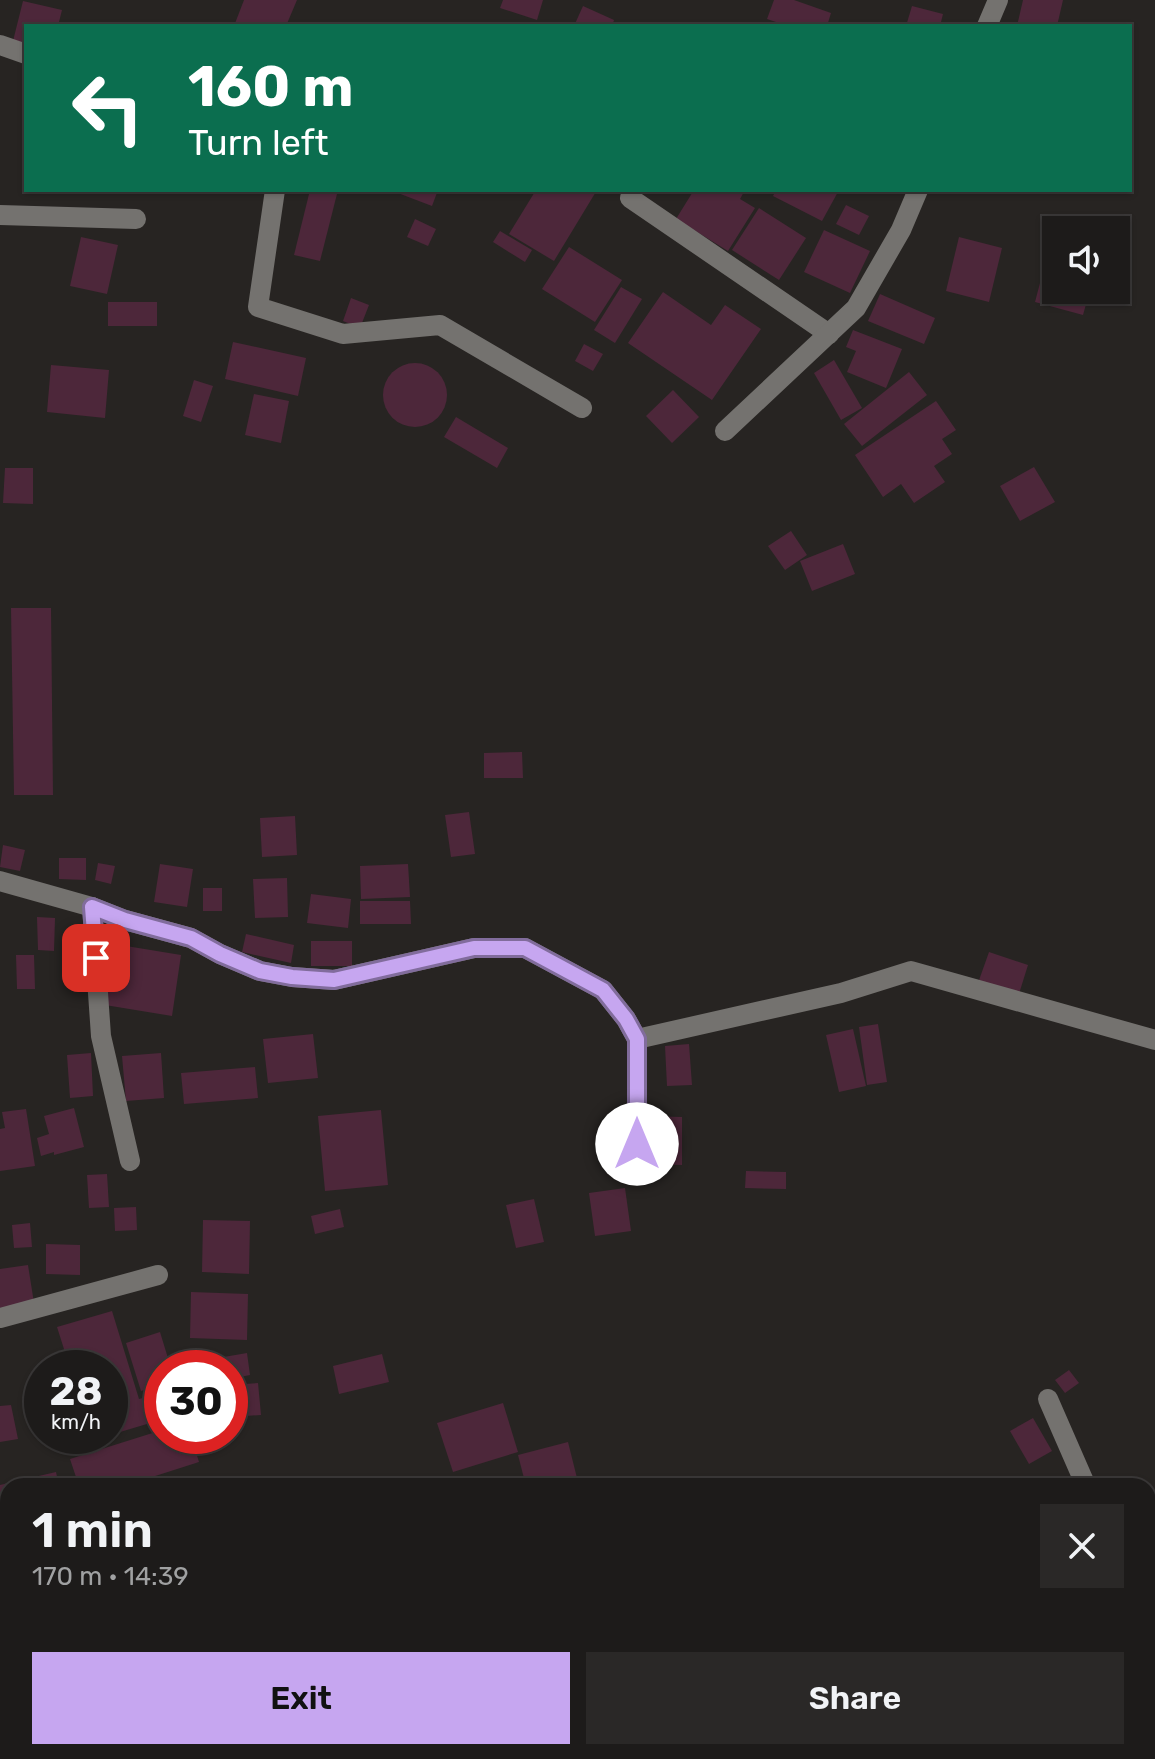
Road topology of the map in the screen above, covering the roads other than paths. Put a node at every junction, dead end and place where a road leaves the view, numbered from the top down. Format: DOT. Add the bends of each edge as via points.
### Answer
graph roads {
  1 [pos="998,0"];
  2 [pos="988,24"];
  3 [pos="0,45"];
  4 [pos="24,53"];
  5 [pos="275,192"];
  6 [pos="917,192"];
  7 [pos="630,198"];
  8 [pos="0,215"];
  9 [pos="136,219"];
  10 [pos="829,334"];
  11 [pos="582,408"];
  12 [pos="725,431"];
  13 [pos="0,881"];
  14 [pos="92,907"];
  15 [pos="637,1039"];
  16 [pos="1155,1040"];
  17 [pos="637,1144"];
  18 [pos="130,1161"];
  19 [pos="158,1275"];
  20 [pos="0,1318"];
  21 [pos="1048,1399"];
  22 [pos="1083,1478"];
  1 -- 2 [label="street"];
  3 -- 4 [label="street"];
  5 -- 11 [label="street" via="258,307 343,334 440,325"];
  6 -- 10 [label="street" via="856,308"];
  7 -- 10 [label="street"];
  8 -- 9 [label="street"];
  10 -- 12 [label="street"];
  13 -- 14 [label="street"];
  14 -- 15 [label="street" via="191,938 260,971 292,977 334,980 474,948 525,948 603,990"];
  14 -- 18 [label="street" via="101,1036"];
  15 -- 16 [label="street" via="841,993 911,971"];
  15 -- 17 [label="street"];
  19 -- 20 [label="street"];
  21 -- 22 [label="street"];
}
